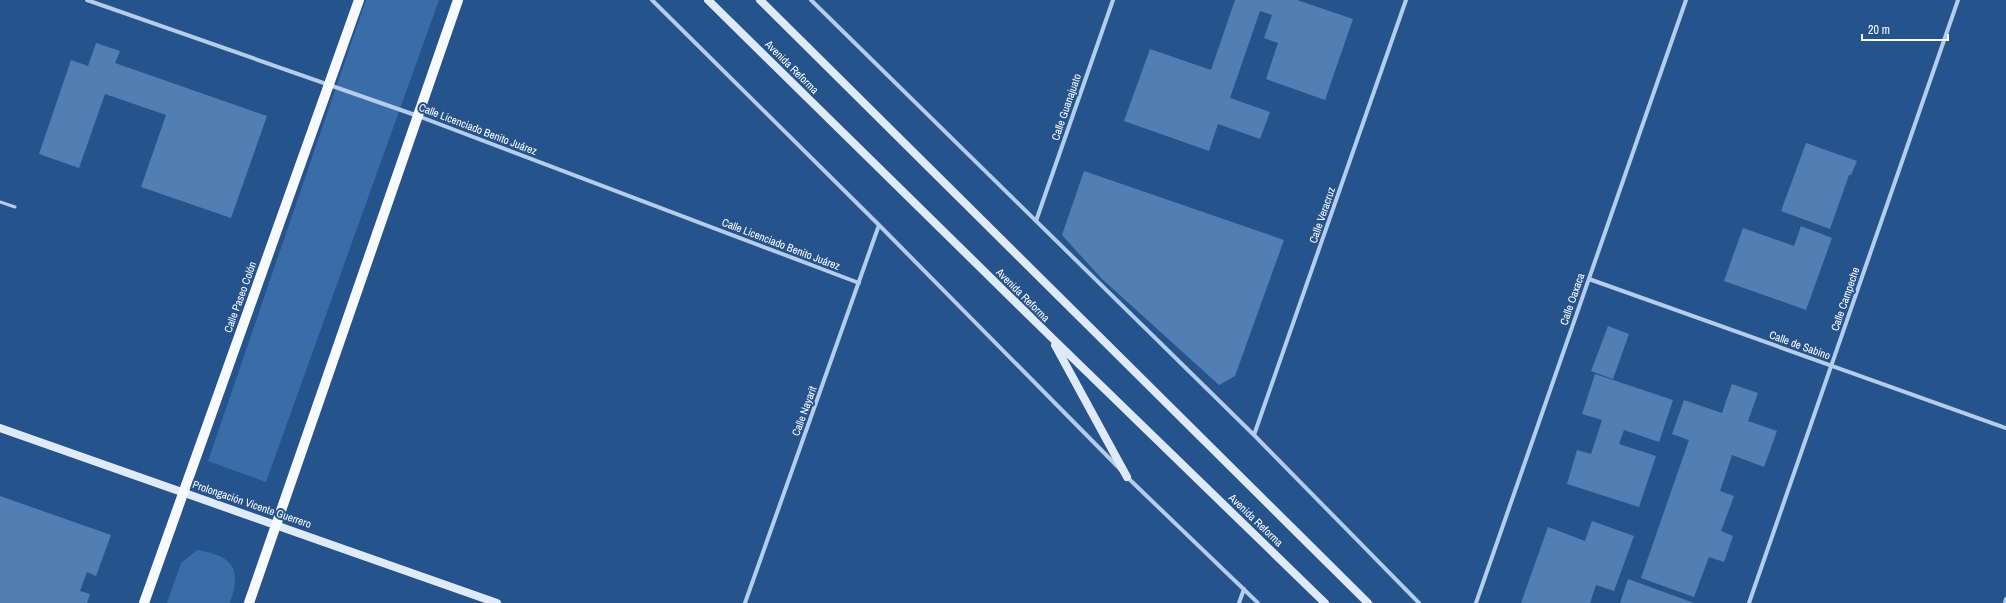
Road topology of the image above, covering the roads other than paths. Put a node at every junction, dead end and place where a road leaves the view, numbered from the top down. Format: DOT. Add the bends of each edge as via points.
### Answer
graph roads {
  1 [pos="87,0"];
  2 [pos="359,0"];
  3 [pos="458,0"];
  4 [pos="652,0"];
  5 [pos="708,0"];
  6 [pos="760,0"];
  7 [pos="811,0"];
  8 [pos="1113,0"];
  9 [pos="1406,0"];
  10 [pos="1686,0"];
  11 [pos="1958,0"];
  12 [pos="329,85"];
  13 [pos="418,116"];
  14 [pos="0,202"];
  15 [pos="15,207"];
  16 [pos="1036,221"];
  17 [pos="879,225"];
  18 [pos="1589,279"];
  19 [pos="859,283"];
  20 [pos="1050,337"];
  21 [pos="1832,366"];
  22 [pos="0,428"];
  23 [pos="2006,428"];
  24 [pos="1254,435"];
  25 [pos="1127,477"];
  26 [pos="182,492"];
  27 [pos="276,524"];
  28 [pos="1244,589"];
  29 [pos="2006,599"];
  30 [pos="144,603"];
  31 [pos="249,603"];
  32 [pos="497,603"];
  33 [pos="745,603"];
  34 [pos="1239,603"];
  35 [pos="1258,603"];
  36 [pos="1324,603"];
  37 [pos="1368,603"];
  38 [pos="1418,603"];
  39 [pos="1476,603"];
  40 [pos="1749,603"];
  41 [pos="2005,603"];
  1 -- 12 [label="street, Calle Licenciado Benito Juárez"];
  2 -- 12 [label="main road, Calle Paseo Colón"];
  3 -- 13 [label="main road"];
  4 -- 17 [label="street"];
  5 -- 20 [label="main road, Avenida Reforma"];
  6 -- 37 [label="main road, Avenida Reforma"];
  7 -- 16 [label="street"];
  8 -- 16 [label="street, Calle Guanajuato"];
  9 -- 24 [label="street, Calle Veracruz"];
  10 -- 18 [label="street, Calle Oaxaca"];
  11 -- 21 [label="street, Calle Campeche"];
  12 -- 13 [label="street, Calle Licenciado Benito Juárez"];
  12 -- 26 [label="main road, Calle Paseo Colón"];
  13 -- 19 [label="street, Calle Licenciado Benito Juárez"];
  13 -- 27 [label="main road"];
  14 -- 15 [label="lane"];
  16 -- 24 [label="street"];
  17 -- 19 [label="street, Calle Nayarit"];
  17 -- 25 [label="street"];
  18 -- 21 [label="street, Calle de Sabino"];
  18 -- 39 [label="street, Calle Oaxaca"];
  19 -- 33 [label="street, Calle Nayarit"];
  20 -- 25 [label="main road"];
  20 -- 36 [label="main road, Avenida Reforma"];
  21 -- 23 [label="street, Calle de Sabino"];
  21 -- 40 [label="street, Calle Campeche"];
  22 -- 26 [label="main road, Prolongación Vicente Guerrero"];
  24 -- 38 [label="street"];
  25 -- 28 [label="street"];
  26 -- 27 [label="main road, Prolongación Vicente Guerrero"];
  26 -- 30 [label="main road, Calle Paseo Colón"];
  27 -- 31 [label="main road"];
  27 -- 32 [label="main road, Prolongación Vicente Guerrero"];
  28 -- 34 [label="street"];
  28 -- 35 [label="street"];
  29 -- 41 [label="street"];
}
